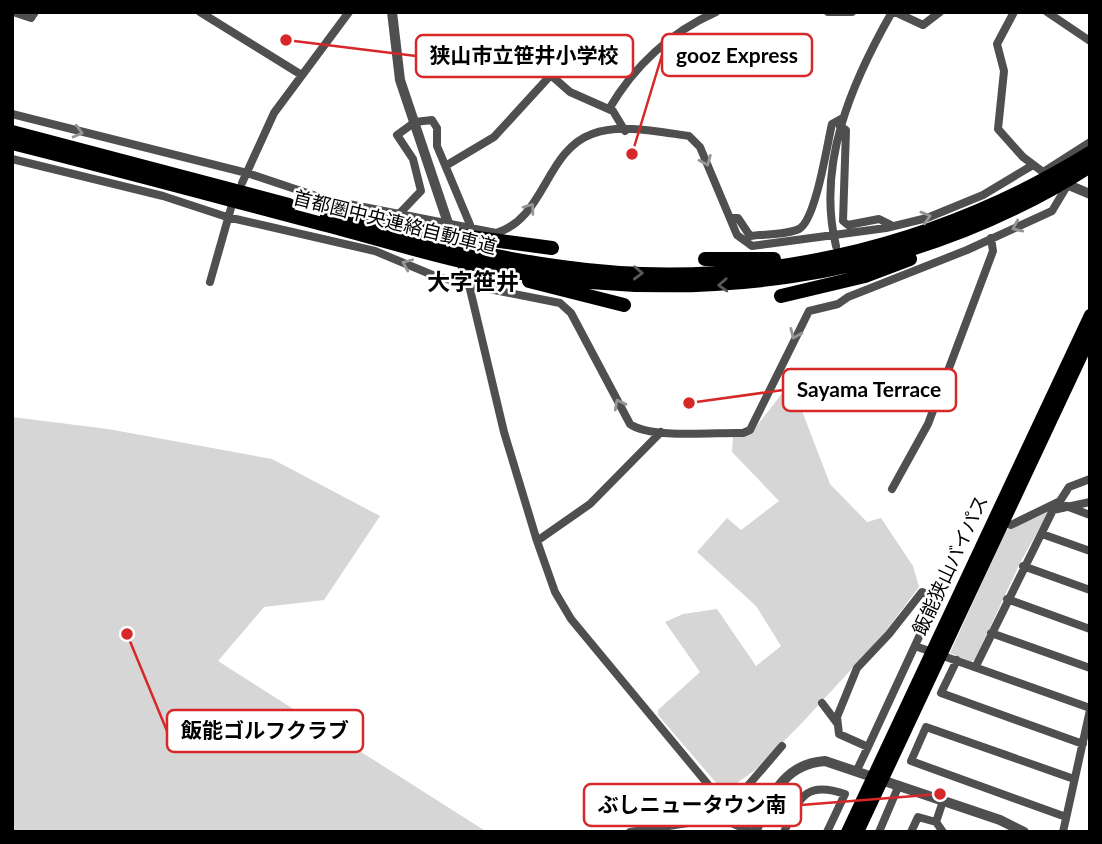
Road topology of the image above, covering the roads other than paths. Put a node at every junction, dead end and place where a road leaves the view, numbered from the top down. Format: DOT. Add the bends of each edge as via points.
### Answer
graph roads {
  1 [pos="13,12"];
  2 [pos="35,12"];
  3 [pos="200,12"];
  4 [pos="349,12"];
  5 [pos="392,12"];
  6 [pos="716,12"];
  7 [pos="828,12"];
  8 [pos="852,12"];
  9 [pos="893,12"];
  10 [pos="940,12"];
  11 [pos="1014,12"];
  12 [pos="1047,12"];
  13 [pos="1090,41"];
  14 [pos="300,74"];
  15 [pos="609,109"];
  16 [pos="12,114"];
  17 [pos="415,122"];
  18 [pos="841,122"];
  19 [pos="625,131"];
  20 [pos="12,132"];
  21 [pos="1090,142"];
  22 [pos="12,143"];
  23 [pos="1090,153"];
  24 [pos="12,159"];
  25 [pos="447,165"];
  26 [pos="1033,165"];
  27 [pos="1090,166"];
  28 [pos="247,173"];
  29 [pos="242,183"];
  30 [pos="1043,183"];
  31 [pos="1067,186"];
  32 [pos="1090,194"];
  33 [pos="1021,205"];
  34 [pos="229,212"];
  35 [pos="399,214"];
  36 [pos="730,218"];
  37 [pos="893,226"];
  38 [pos="833,235"];
  39 [pos="991,238"];
  40 [pos="442,239"];
  41 [pos="892,243"];
  42 [pos="473,246"];
  43 [pos="836,246"];
  44 [pos="552,248"];
  45 [pos="705,259"];
  46 [pos="210,282"];
  47 [pos="469,285"];
  48 [pos="845,287"];
  49 [pos="781,296"];
  50 [pos="848,297"];
  51 [pos="624,305"];
  52 [pos="1090,315"];
  53 [pos="1090,338"];
  54 [pos="661,432"];
  55 [pos="1090,479"];
  56 [pos="892,489"];
  57 [pos="1090,502"];
  58 [pos="1063,505"];
  59 [pos="1090,515"];
  60 [pos="1003,522"];
  61 [pos="1042,534"];
  62 [pos="537,541"];
  63 [pos="1090,551"];
  64 [pos="1023,566"];
  65 [pos="1090,590"];
  66 [pos="1007,599"];
  67 [pos="1090,629"];
  68 [pos="991,633"];
  69 [pos="918,647"];
  70 [pos="955,659"];
  71 [pos="976,666"];
  72 [pos="1090,668"];
  73 [pos="822,703"];
  74 [pos="1090,709"];
  75 [pos="837,723"];
  76 [pos="1088,729"];
  77 [pos="1083,744"];
  78 [pos="782,747"];
  79 [pos="868,747"];
  80 [pos="859,771"];
  81 [pos="1074,779"];
  82 [pos="898,785"];
  83 [pos="943,801"];
  84 [pos="727,810"];
  85 [pos="1066,817"];
  86 [pos="726,821"];
  87 [pos="936,822"];
  88 [pos="666,829"];
  89 [pos="1017,830"];
  90 [pos="630,832"];
  91 [pos="754,832"];
  92 [pos="784,832"];
  93 [pos="827,832"];
  94 [pos="848,832"];
  95 [pos="858,832"];
  96 [pos="879,832"];
  97 [pos="911,832"];
  98 [pos="943,832"];
  99 [pos="1063,832"];
  1 -- 2 [label="street" via="31,18"];
  3 -- 14 [label="street"];
  4 -- 14 [label="street"];
  5 -- 17 [label="street" via="400,80"];
  6 -- 15 [label="street" via="685,27 637,68"];
  7 -- 8 [label="street"];
  9 -- 10 [label="street" via="923,24"];
  9 -- 18 [label="street" via="872,46"];
  11 -- 26 [label="street" via="997,44 1004,71 996,124"];
  12 -- 13 [label="street"];
  14 -- 28 [label="street" via="274,113"];
  15 -- 19 [label="street"];
  15 -- 25 [label="street" via="549,77 494,137"];
  16 -- 28 [label="street, one-way"];
  17 -- 25 [label="street" via="425,119 435,124 437,146"];
  17 -- 35 [label="street" via="399,131 398,140 413,159 421,191"];
  17 -- 47 [label="street"];
  18 -- 36 [label="street" via="832,124 804,225 750,236 738,218"];
  18 -- 37 [label="street" via="846,130 843,221 848,225 879,219"];
  18 -- 38 [label="street" via="830,196"];
  19 -- 36 [label="street, one-way" via="690,136 700,147"];
  42 -- 19 [label="street, one-way" via="516,225 573,146 591,134"];
  20 -- 40 [label="highway, 首都圏中央連絡自動車道" via="327,216"];
  21 -- 30 [label="street"];
  22 -- 40 [label="highway, 首都圏中央連絡自動車道"];
  23 -- 30 [label="highway, 首都圏中央連絡自動車道"];
  24 -- 34 [label="street"];
  25 -- 42 [label="street"];
  26 -- 30 [label="street"];
  37 -- 26 [label="street, one-way" via="927,218 983,195"];
  27 -- 30 [label="highway, 首都圏中央連絡自動車道"];
  28 -- 29 [label="street"];
  28 -- 35 [label="street" via="328,200"];
  30 -- 31 [label="street"];
  30 -- 33 [label="highway, 首都圏中央連絡自動車道"];
  30 -- 41 [label="highway, 首都圏中央連絡自動車道"];
  31 -- 32 [label="street"];
  31 -- 39 [label="street, one-way" via="1052,211"];
  33 -- 42 [label="highway, 首都圏中央連絡自動車道, one-way" via="889,256 770,281 704,286 570,280"];
  33 -- 49 [label="highway" via="916,257 865,276"];
  34 -- 46 [label="street"];
  47 -- 34 [label="street, one-way" via="375,251"];
  35 -- 40 [label="street"];
  36 -- 38 [label="street" via="737,235 752,246"];
  37 -- 38 [label="street"];
  38 -- 43 [label="street"];
  39 -- 50 [label="street"];
  39 -- 56 [label="street" via="993,251 928,424"];
  40 -- 42 [label="highway, 首都圏中央連絡自動車道"];
  40 -- 42 [label="highway"];
  40 -- 42 [label="street" via="460,226"];
  42 -- 41 [label="highway, 首都圏中央連絡自動車道, one-way" via="564,268 702,273 768,269"];
  41 -- 45 [label="highway" via="795,258"];
  42 -- 44 [label="highway"];
  42 -- 51 [label="highway"];
  54 -- 47 [label="street, one-way" via="638,430 630,424 566,307"];
  47 -- 62 [label="street" via="504,432"];
  48 -- 50 [label="street"];
  50 -- 54 [label="street, one-way" via="802,318 750,430"];
  52 -- 94 [label="highway, 飯能狭山バイパス"];
  53 -- 60 [label="highway, 飯能狭山バイパス"];
  54 -- 62 [label="street" via="590,504"];
  55 -- 60 [label="street" via="1069,488 1060,501 1011,525"];
  57 -- 58 [label="street"];
  58 -- 59 [label="street"];
  58 -- 61 [label="street" via="1053,510"];
  60 -- 95 [label="highway, 飯能狭山バイパス"];
  61 -- 63 [label="street"];
  61 -- 64 [label="street"];
  62 -- 84 [label="street" via="564,610"];
  64 -- 65 [label="street"];
  64 -- 66 [label="street"];
  66 -- 67 [label="street"];
  66 -- 68 [label="street"];
  68 -- 71 [label="street"];
  68 -- 72 [label="street"];
  69 -- 70 [label="street"];
  69 -- 75 [label="street" via="937,598 922,592 857,668"];
  69 -- 79 [label="street"];
  70 -- 71 [label="street"];
  70 -- 77 [label="street" via="942,693"];
  71 -- 74 [label="street"];
  73 -- 75 [label="street"];
  74 -- 76 [label="street"];
  75 -- 79 [label="street" via="839,734"];
  76 -- 77 [label="street"];
  77 -- 81 [label="street"];
  78 -- 84 [label="street"];
  79 -- 80 [label="street"];
  80 -- 82 [label="street"];
  80 -- 91 [label="street" via="824,761 796,768 778,785"];
  81 -- 85 [label="street"];
  81 -- 85 [label="street" via="926,727 911,761"];
  82 -- 83 [label="street"];
  82 -- 96 [label="street"];
  83 -- 87 [label="street"];
  83 -- 89 [label="street"];
  84 -- 86 [label="street"];
  85 -- 99 [label="street"];
  86 -- 88 [label="street" via="720,818"];
  86 -- 91 [label="street"];
  87 -- 97 [label="street" via="918,817"];
  87 -- 98 [label="street"];
  88 -- 90 [label="street"];
  92 -- 93 [label="street" via="799,800 822,788 845,794"];
}
